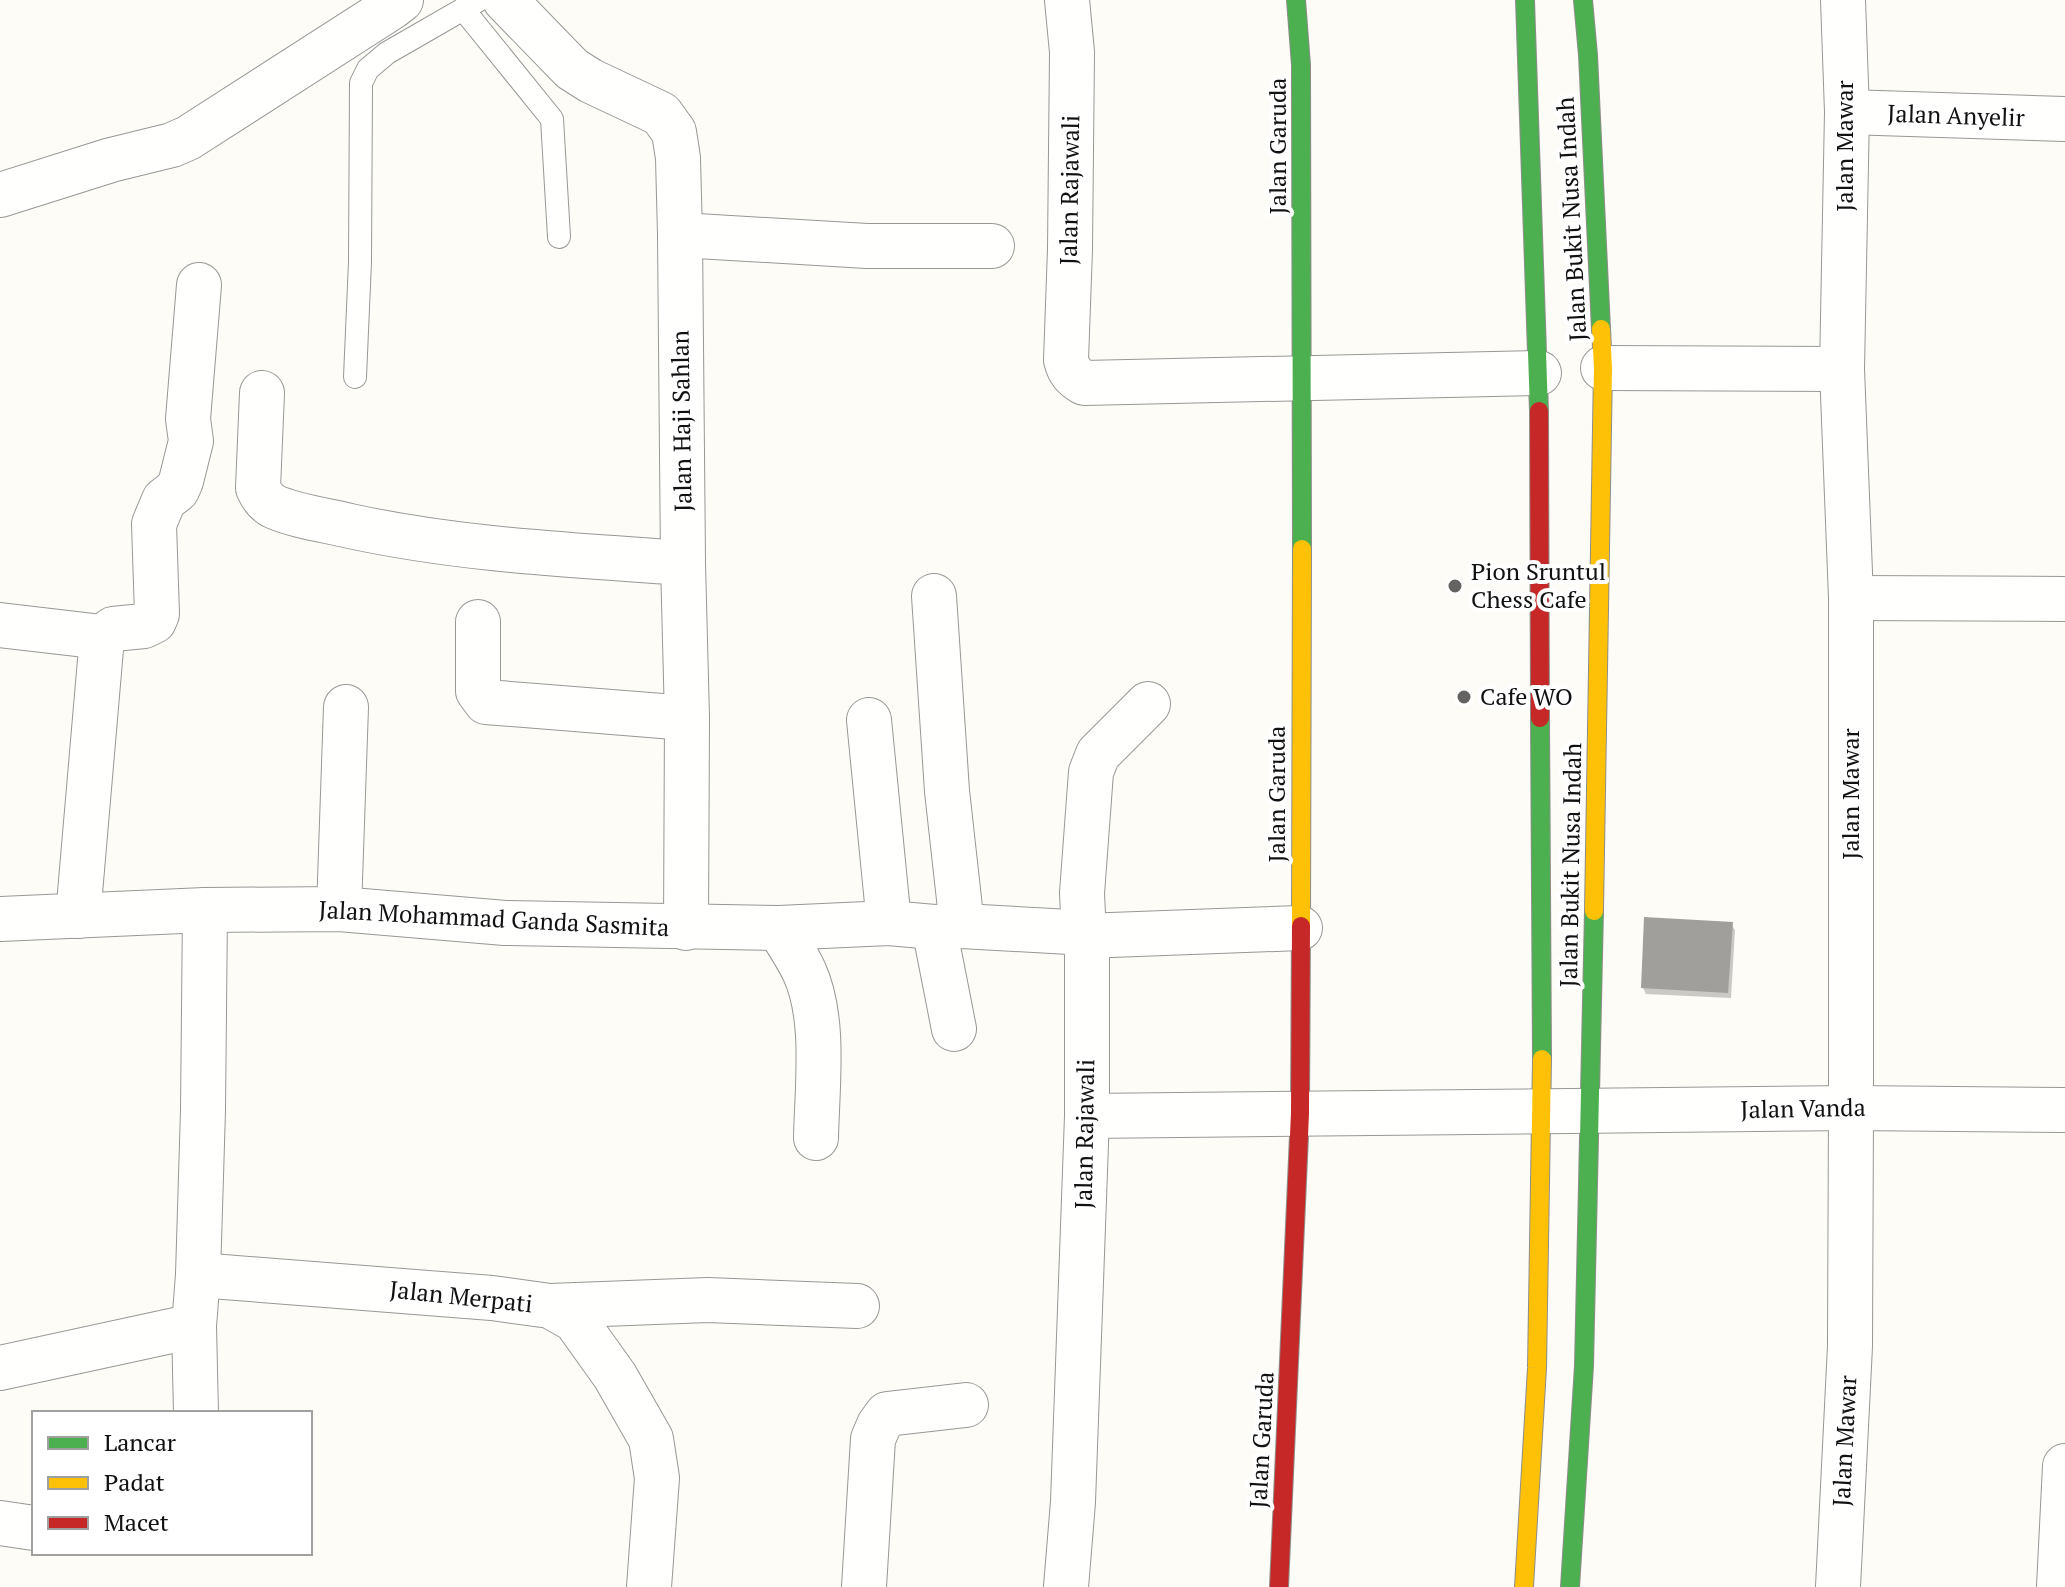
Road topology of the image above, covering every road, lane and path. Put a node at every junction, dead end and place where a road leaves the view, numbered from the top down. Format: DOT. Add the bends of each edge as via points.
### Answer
graph roads {
  1 [pos="401,0"];
  2 [pos="505,0"];
  3 [pos="1067,0"];
  4 [pos="1296,0"];
  5 [pos="1525,0"];
  6 [pos="1583,0"];
  7 [pos="1843,0"];
  8 [pos="471,5"];
  9 [pos="1847,112"];
  10 [pos="2065,119"];
  11 [pos="0,195"];
  12 [pos="680,235"];
  13 [pos="559,237"];
  14 [pos="992,246"];
  15 [pos="199,285"];
  16 [pos="1603,368"];
  17 [pos="1842,369"];
  18 [pos="1539,373"];
  19 [pos="355,377"];
  20 [pos="1303,377"];
  21 [pos="262,393"];
  22 [pos="683,563"];
  23 [pos="934,596"];
  24 [pos="1851,598"];
  25 [pos="2065,599"];
  26 [pos="478,622"];
  27 [pos="0,625"];
  28 [pos="102,637"];
  29 [pos="1148,704"];
  30 [pos="346,707"];
  31 [pos="687,718"];
  32 [pos="869,720"];
  33 [pos="339,909"];
  34 [pos="205,910"];
  35 [pos="78,916"];
  36 [pos="0,919"];
  37 [pos="889,923"];
  38 [pos="948,926"];
  39 [pos="686,928"];
  40 [pos="779,928"];
  41 [pos="1300,928"];
  42 [pos="1084,936"];
  43 [pos="954,1029"];
  44 [pos="1851,1108"];
  45 [pos="2065,1110"];
  46 [pos="1542,1111"];
  47 [pos="1590,1111"];
  48 [pos="1300,1113"];
  49 [pos="1087,1116"];
  50 [pos="816,1138"];
  51 [pos="198,1275"];
  52 [pos="550,1306"];
  53 [pos="857,1306"];
  54 [pos="194,1326"];
  55 [pos="0,1368"];
  56 [pos="966,1405"];
  57 [pos="196,1411"];
  58 [pos="2065,1466"];
  59 [pos="0,1523"];
  60 [pos="32,1528"];
  61 [pos="2062,1567"];
  62 [pos="649,1587"];
  63 [pos="864,1587"];
  64 [pos="1066,1587"];
  65 [pos="1279,1587"];
  66 [pos="1524,1587"];
  67 [pos="1570,1587"];
  68 [pos="1838,1587"];
  1 -- 11 [label="street" via="188,138"];
  2 -- 12 [label="street, Jalan Haji Sahlan" via="572,69 661,114 674,132"];
  3 -- 20 [label="street, Jalan Rajawali" via="1072,67 1069,370 1084,383"];
  4 -- 20 [label="street, Jalan Garuda"];
  5 -- 18 [label="street, Jalan Bukit Nusa Indah"];
  6 -- 16 [label="street, Jalan Bukit Nusa Indah"];
  7 -- 9 [label="street, Jalan Mawar"];
  8 -- 13 [label="lane" via="552,119"];
  8 -- 19 [label="lane" via="387,53 361,83"];
  9 -- 10 [label="street, Jalan Anyelir"];
  9 -- 17 [label="street, Jalan Mawar"];
  12 -- 14 [label="street" via="867,246"];
  12 -- 22 [label="street, Jalan Haji Sahlan"];
  15 -- 28 [label="street" via="188,419 191,441 177,490 164,500 154,524 157,614 144,626 113,629"];
  16 -- 17 [label="street"];
  16 -- 47 [label="street, Jalan Bukit Nusa Indah"];
  17 -- 24 [label="street, Jalan Mawar"];
  18 -- 20 [label="street"];
  18 -- 46 [label="street, Jalan Bukit Nusa Indah"];
  20 -- 41 [label="street, Jalan Garuda"];
  21 -- 22 [label="street" via="258,488 274,506 384,533 479,548"];
  22 -- 31 [label="street, Jalan Haji Sahlan"];
  23 -- 38 [label="street" via="947,791"];
  24 -- 25 [label="street"];
  24 -- 44 [label="street, Jalan Mawar"];
  26 -- 31 [label="street" via="478,691 486,702"];
  27 -- 28 [label="street"];
  28 -- 35 [label="street"];
  29 -- 42 [label="street, Jalan Rajawali" via="1098,754 1091,772"];
  30 -- 33 [label="street"];
  31 -- 39 [label="street, Jalan Haji Sahlan"];
  32 -- 37 [label="street"];
  33 -- 34 [label="street, Jalan Mohammad Ganda Sasmita"];
  33 -- 39 [label="street, Jalan Mohammad Ganda Sasmita" via="505,923"];
  34 -- 35 [label="street, Jalan Mohammad Ganda Sasmita"];
  34 -- 51 [label="street"];
  35 -- 36 [label="street, Jalan Mohammad Ganda Sasmita"];
  37 -- 38 [label="street, Jalan Mohammad Ganda Sasmita"];
  37 -- 40 [label="street, Jalan Mohammad Ganda Sasmita"];
  38 -- 42 [label="street, Jalan Mohammad Ganda Sasmita"];
  38 -- 43 [label="street"];
  39 -- 40 [label="street, Jalan Mohammad Ganda Sasmita"];
  40 -- 50 [label="street" via="804,972 818,1022"];
  41 -- 42 [label="street, Jalan Mohammad Ganda Sasmita"];
  41 -- 48 [label="street, Jalan Garuda"];
  42 -- 49 [label="street, Jalan Rajawali"];
  44 -- 45 [label="street, Jalan Vanda"];
  44 -- 47 [label="street, Jalan Vanda"];
  44 -- 68 [label="street, Jalan Mawar" via="1850,1346"];
  46 -- 47 [label="street, Jalan Vanda"];
  46 -- 48 [label="street, Jalan Vanda"];
  46 -- 66 [label="street, Jalan Bukit Nusa Indah" via="1537,1368"];
  47 -- 67 [label="street, Jalan Bukit Nusa Indah" via="1584,1366"];
  48 -- 49 [label="street, Jalan Vanda"];
  48 -- 65 [label="street, Jalan Garuda"];
  49 -- 64 [label="street, Jalan Rajawali"];
  51 -- 52 [label="street, Jalan Merpati"];
  51 -- 54 [label="street"];
  52 -- 53 [label="street" via="708,1300"];
  52 -- 62 [label="street, Jalan Merpati" via="575,1320 651,1439 657,1478"];
  54 -- 55 [label="street"];
  54 -- 57 [label="street"];
  56 -- 63 [label="street" via="887,1414 879,1425 873,1439"];
  58 -- 61 [label="street"];
  59 -- 60 [label="street"];
}
